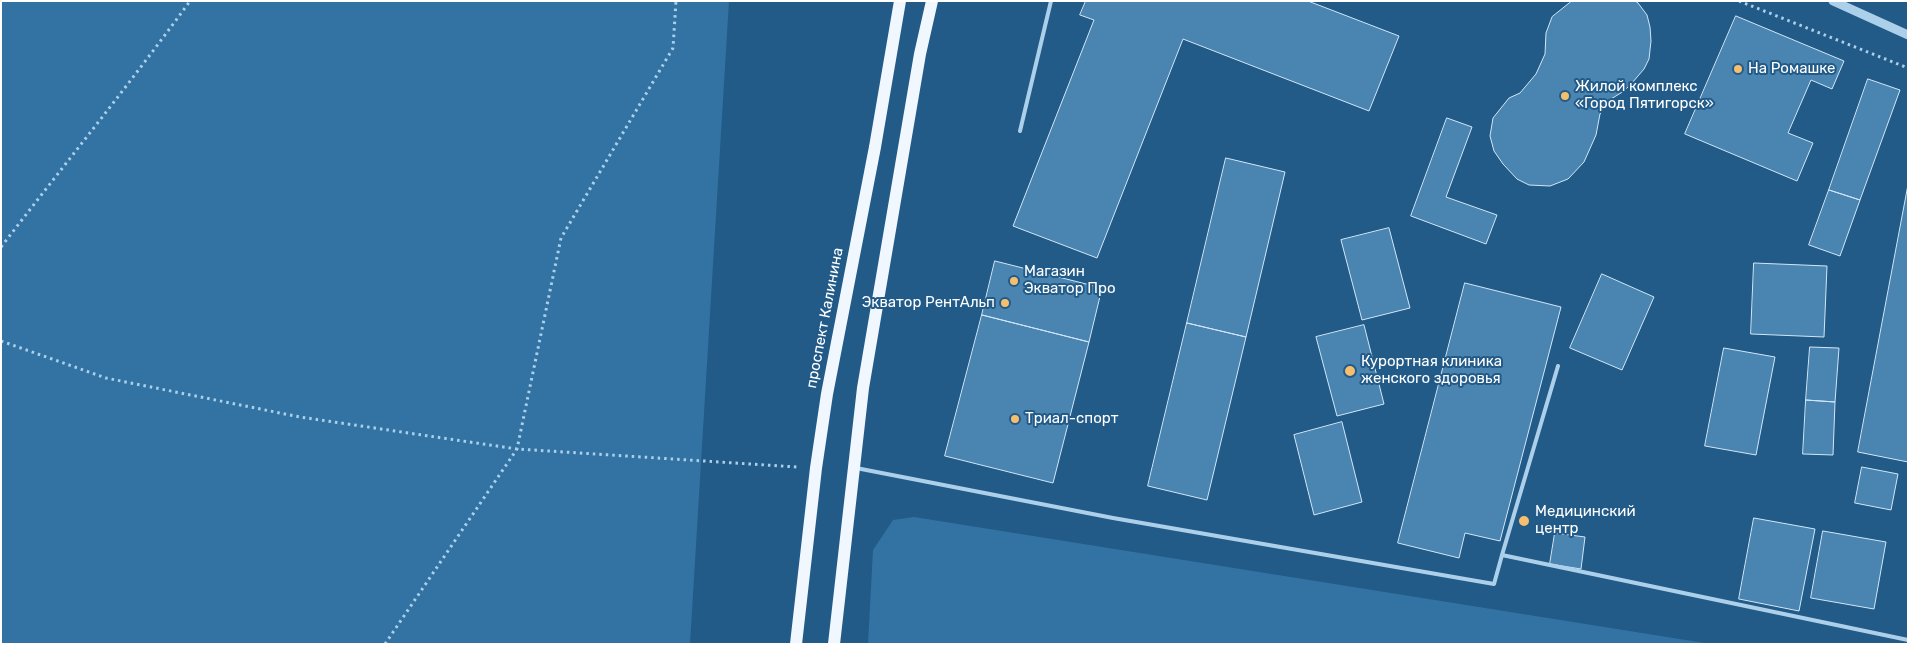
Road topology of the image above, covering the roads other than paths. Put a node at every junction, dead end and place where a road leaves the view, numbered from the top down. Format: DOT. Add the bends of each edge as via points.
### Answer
graph roads {
  1 [pos="900,1"];
  2 [pos="932,1"];
  3 [pos="1051,1"];
  4 [pos="1833,1"];
  5 [pos="1908,35"];
  6 [pos="1020,131"];
  7 [pos="1558,366"];
  8 [pos="853,467"];
  9 [pos="1502,555"];
  10 [pos="1908,640"];
  11 [pos="796,644"];
  12 [pos="834,644"];
  1 -- 11 [label="main road, проспект Калинина" via="827,394"];
  2 -- 8 [label="main road" via="920,54"];
  3 -- 6 [label="lane"];
  4 -- 5 [label="street"];
  7 -- 9 [label="lane"];
  8 -- 9 [label="lane" via="1112,518 1494,584"];
  8 -- 12 [label="main road"];
  9 -- 10 [label="lane"];
}
